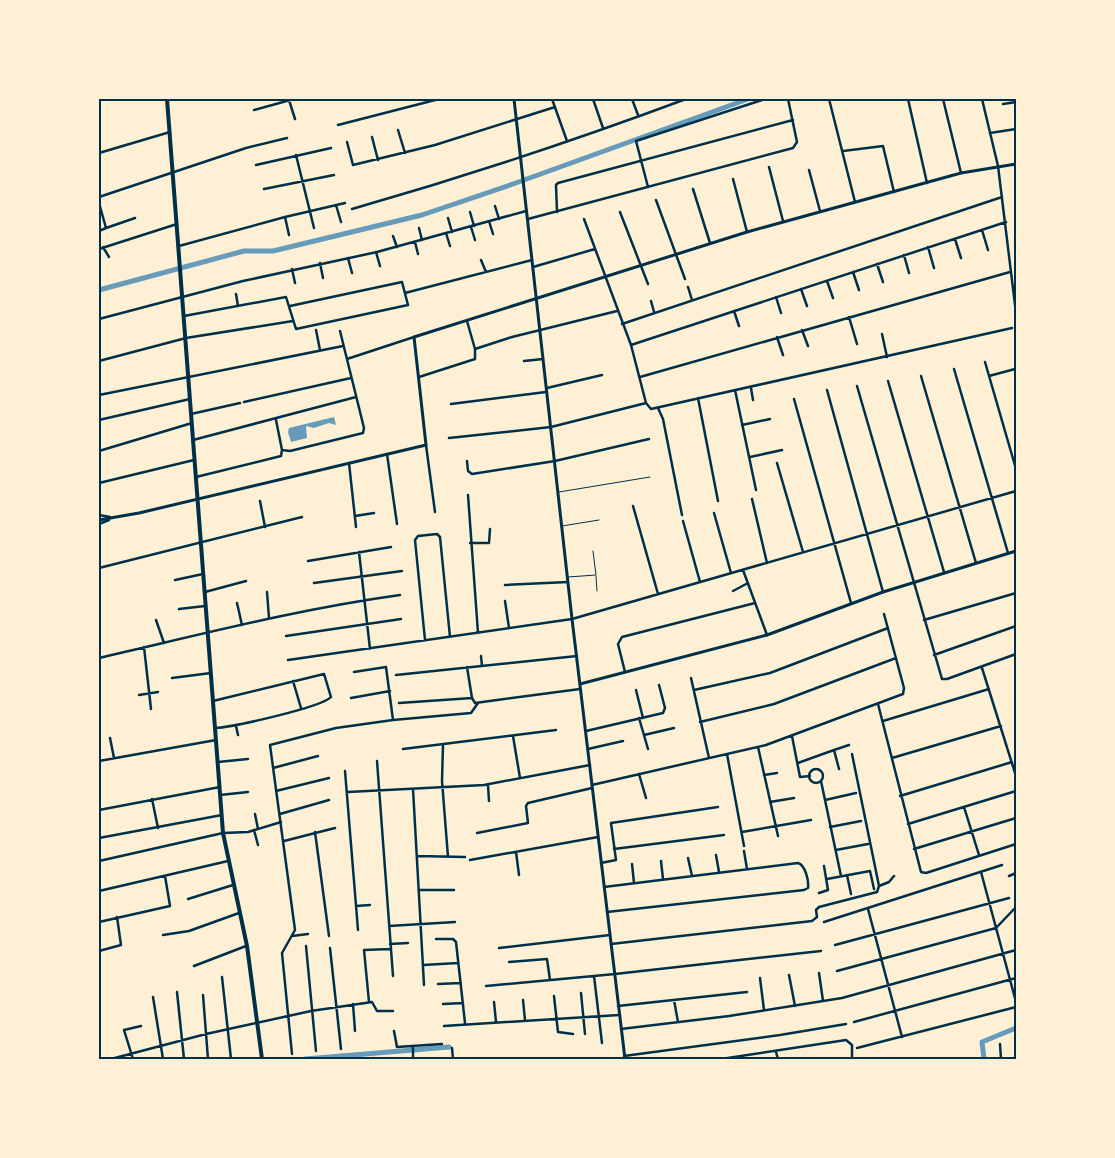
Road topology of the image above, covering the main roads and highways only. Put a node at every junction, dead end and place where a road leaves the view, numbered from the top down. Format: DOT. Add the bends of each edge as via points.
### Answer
graph roads {
  1 [pos="168,99"];
  2 [pos="262,1059"];
  1 -- 2 [label="main road" via="223,833 247,946"];
}
